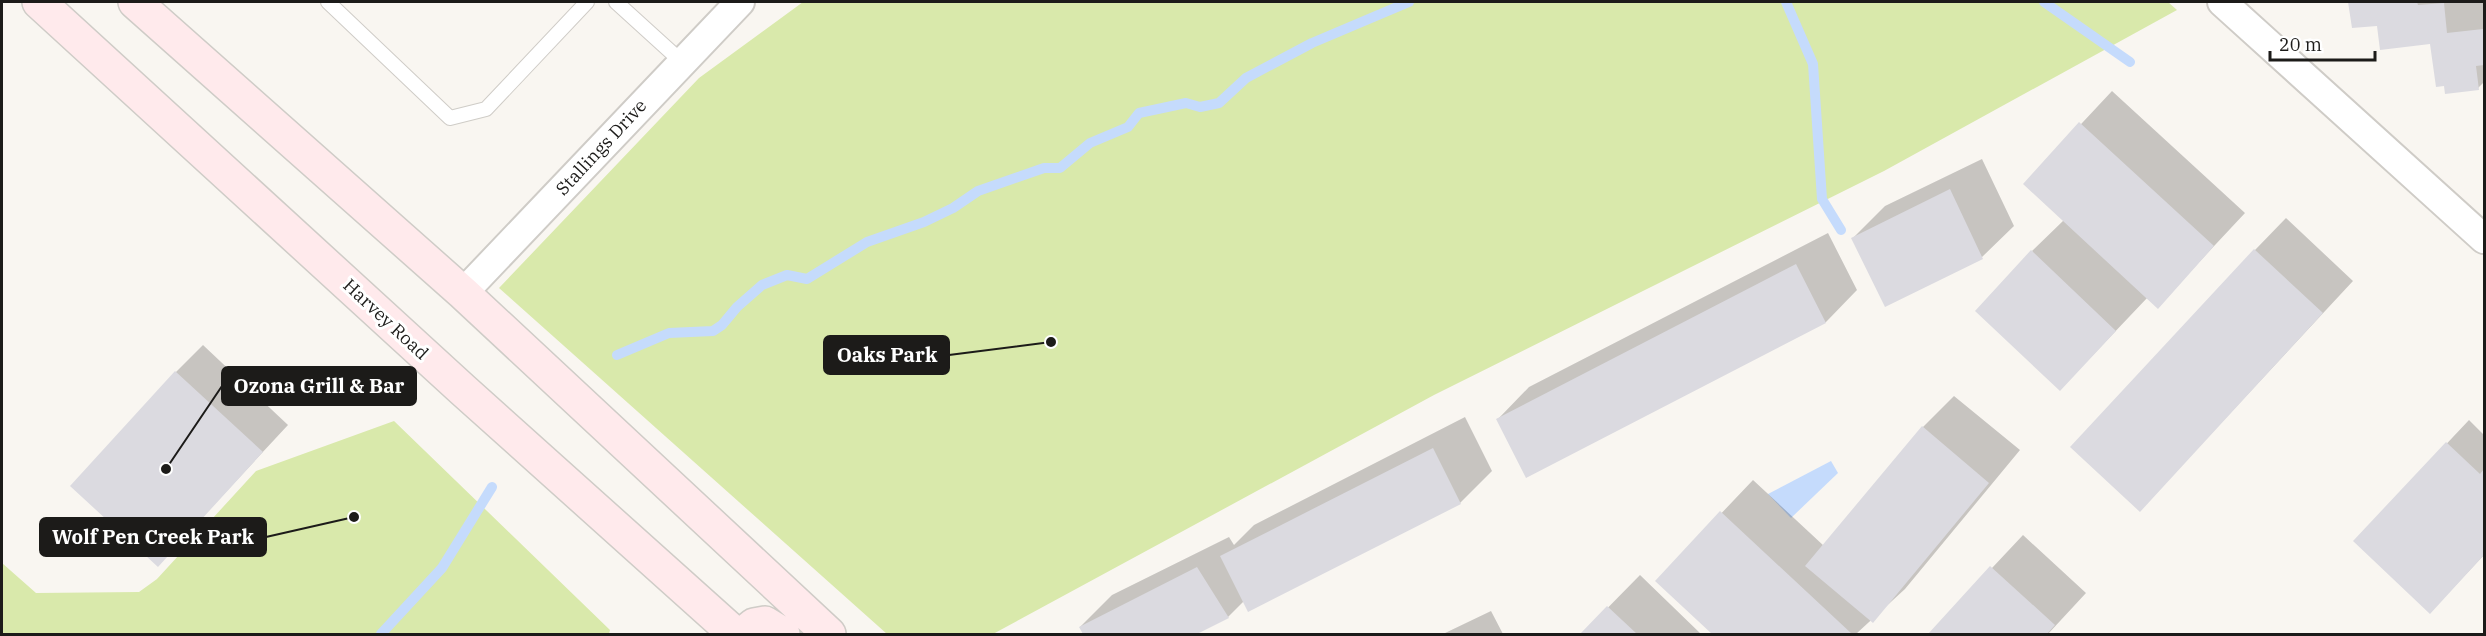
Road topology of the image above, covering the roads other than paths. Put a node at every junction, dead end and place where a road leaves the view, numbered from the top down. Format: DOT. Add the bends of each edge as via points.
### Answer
graph roads {
  1 [pos="39,2"];
  2 [pos="328,2"];
  3 [pos="616,2"];
  4 [pos="740,2"];
  5 [pos="2222,2"];
  6 [pos="580,4"];
  7 [pos="149,10"];
  8 [pos="682,62"];
  9 [pos="2480,227"];
  10 [pos="463,293"];
  11 [pos="735,634"];
  12 [pos="743,634"];
  13 [pos="783,634"];
  14 [pos="829,634"];
  1 -- 11 [label="main road, Harvey Road"];
  2 -- 6 [label="lane" via="450,118 486,109"];
  3 -- 8 [label="lane"];
  4 -- 8 [label="street, Stallings Drive"];
  5 -- 9 [label="street"];
  7 -- 10 [label="main road"];
  8 -- 10 [label="street, Stallings Drive"];
  10 -- 14 [label="main road"];
  12 -- 13 [label="main road" via="754,625 765,623"];
}
